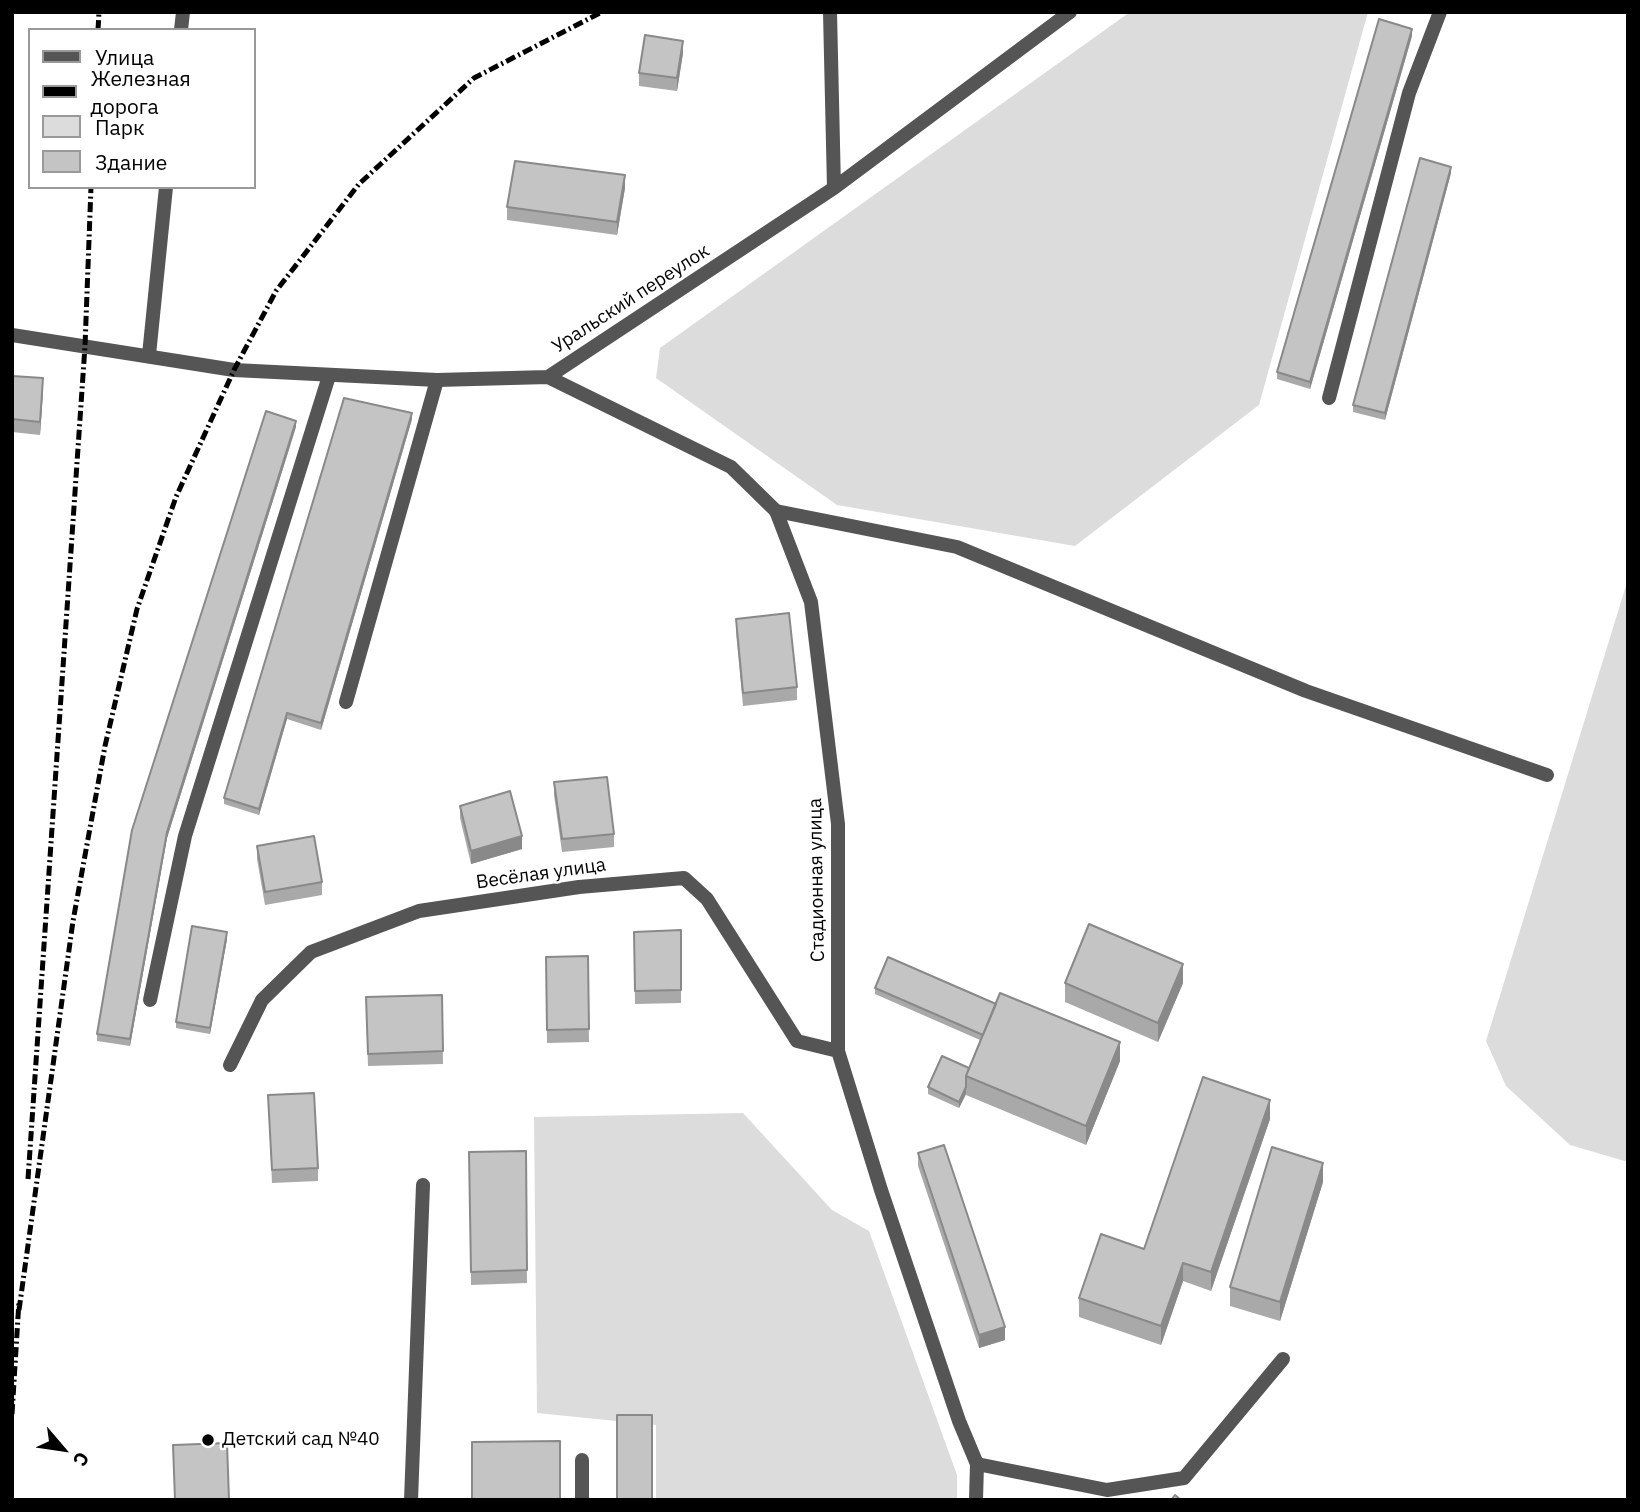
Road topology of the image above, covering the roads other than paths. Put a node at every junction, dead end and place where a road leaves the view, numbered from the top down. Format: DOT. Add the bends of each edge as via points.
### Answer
graph roads {
  1 [pos="830,12"];
  2 [pos="1070,12"];
  3 [pos="1440,12"];
  4 [pos="834,188"];
  5 [pos="166,189"];
  6 [pos="12,335"];
  7 [pos="149,355"];
  8 [pos="329,376"];
  9 [pos="548,377"];
  10 [pos="437,380"];
  11 [pos="1329,398"];
  12 [pos="776,511"];
  13 [pos="346,702"];
  14 [pos="1546,775"];
  15 [pos="150,1000"];
  16 [pos="838,1051"];
  17 [pos="230,1065"];
  18 [pos="423,1185"];
  19 [pos="1283,1359"];
  20 [pos="582,1460"];
  21 [pos="976,1464"];
  22 [pos="411,1500"];
  23 [pos="582,1500"];
  24 [pos="976,1500"];
  1 -- 4 [label="street"];
  2 -- 4 [label="street, Уральский переулок"];
  3 -- 11 [label="street" via="1409,93"];
  4 -- 9 [label="street, Уральский переулок"];
  5 -- 7 [label="street"];
  6 -- 7 [label="street, Уральский переулок"];
  7 -- 8 [label="street, Уральский переулок" via="234,370"];
  8 -- 10 [label="street, Уральский переулок"];
  8 -- 15 [label="street" via="185,836"];
  9 -- 10 [label="street, Уральский переулок"];
  9 -- 12 [label="street, Стадионная улица" via="731,467"];
  10 -- 13 [label="street"];
  12 -- 14 [label="street" via="957,547 1306,691"];
  12 -- 16 [label="street, Стадионная улица" via="811,602 838,824"];
  16 -- 17 [label="street, Весёлая улица" via="797,1041 707,899 684,878 579,887 419,911 311,952 262,1000"];
  16 -- 21 [label="street, Стадионная улица" via="881,1191"];
  18 -- 22 [label="street"];
  19 -- 21 [label="street" via="1184,1478 1107,1490"];
  20 -- 23 [label="street"];
  21 -- 24 [label="street, Стадионная улица"];
}
